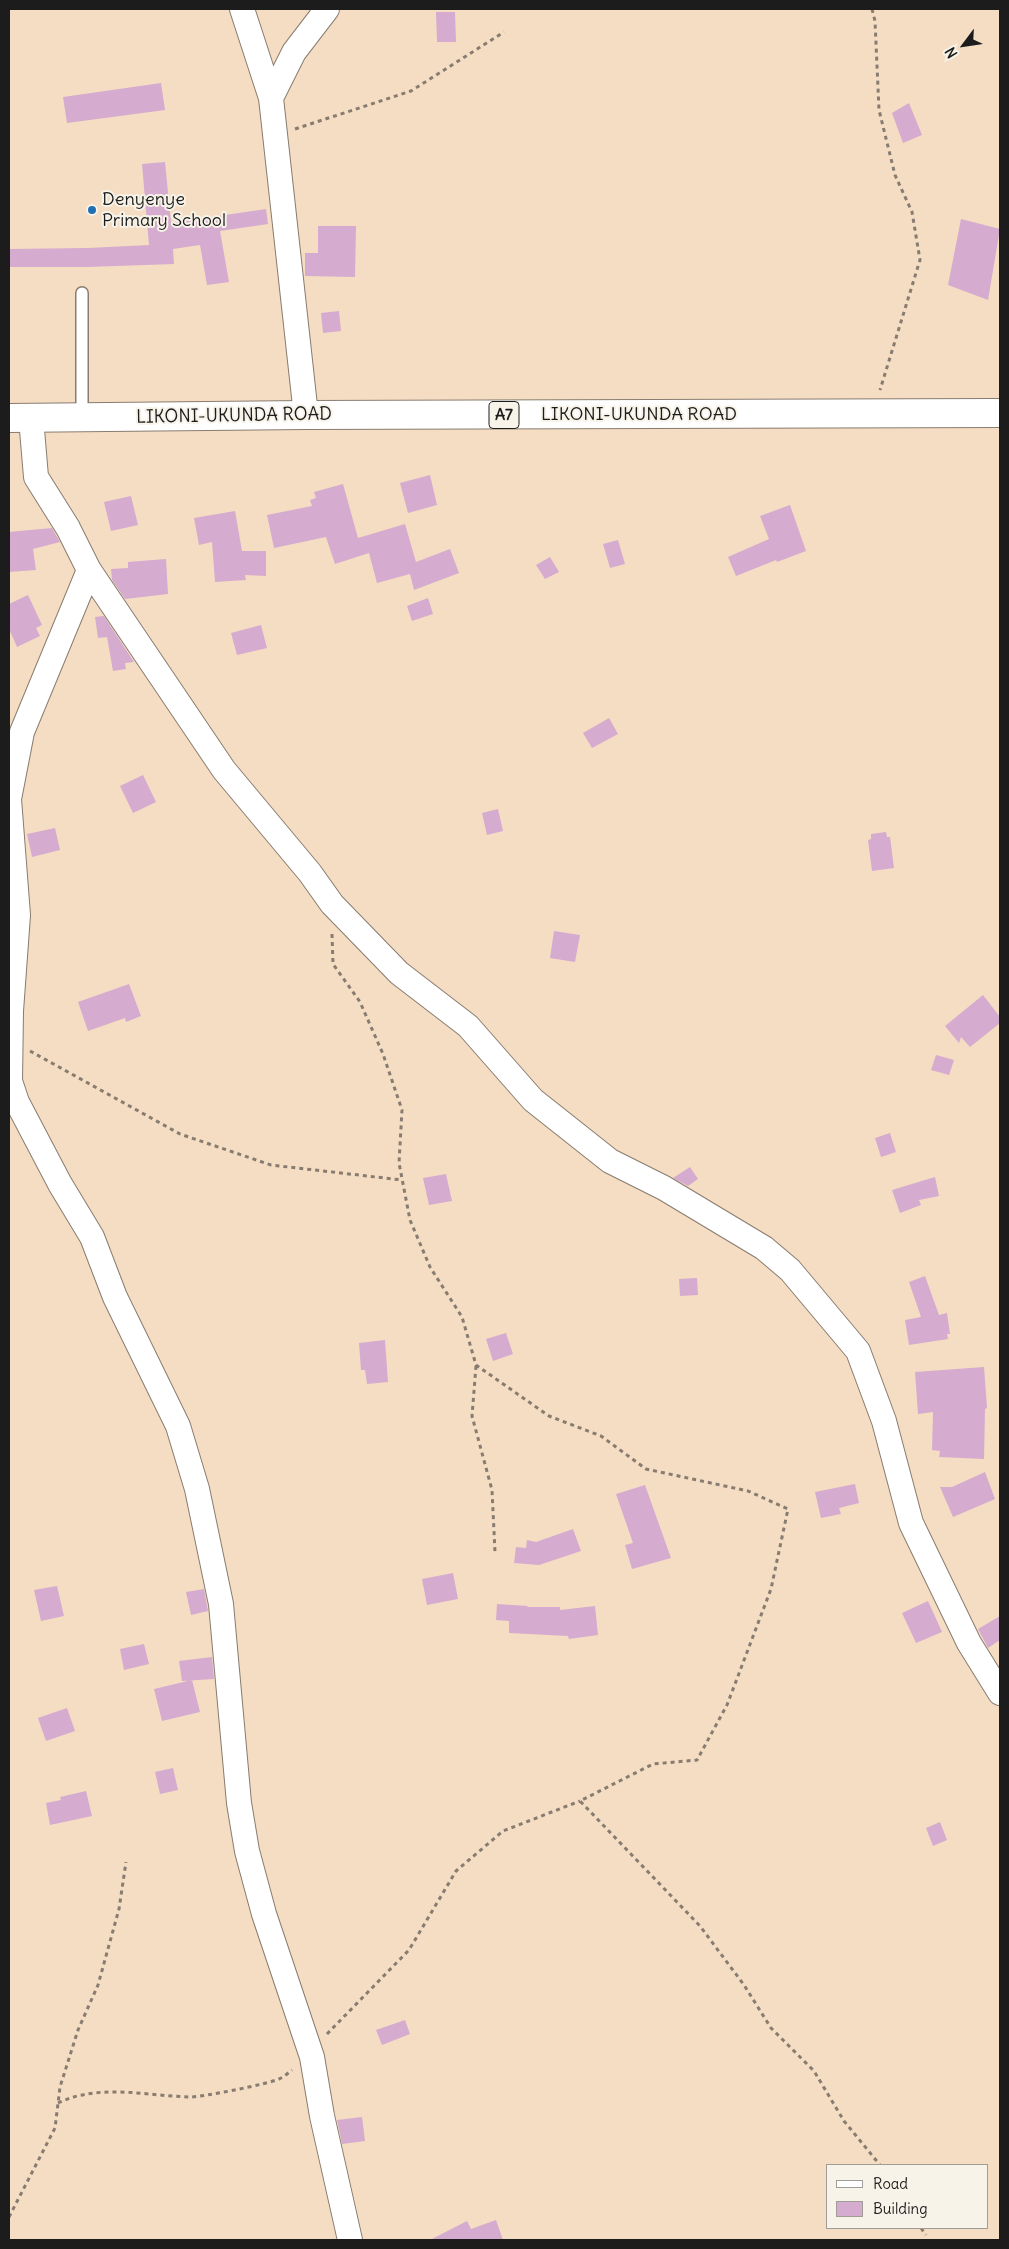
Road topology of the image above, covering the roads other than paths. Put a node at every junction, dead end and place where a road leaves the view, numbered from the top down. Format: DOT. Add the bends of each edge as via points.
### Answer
graph roads {
  1 [pos="242,9"];
  2 [pos="328,9"];
  3 [pos="271,98"];
  4 [pos="82,293"];
  5 [pos="1000,413"];
  6 [pos="306,415"];
  7 [pos="20,418"];
  8 [pos="82,418"];
  9 [pos="89,570"];
  10 [pos="1000,1693"];
  11 [pos="350,2240"];
  1 -- 3 [label="street"];
  2 -- 3 [label="street" via="294,52"];
  3 -- 6 [label="street"];
  4 -- 8 [label="lane"];
  5 -- 6 [label="highway, LIKONI-UKUNDA ROAD / A7"];
  6 -- 8 [label="highway, LIKONI-UKUNDA ROAD / A7"];
  7 -- 8 [label="highway, LIKONI-UKUNDA ROAD / A7"];
  7 -- 9 [label="street" via="36,477 68,528"];
  9 -- 10 [label="street" via="224,770 332,904 399,974 468,1026 533,1100 610,1161 664,1188 764,1248 797,1278 858,1351 884,1421 911,1524 970,1643"];
  9 -- 11 [label="street" via="22,732 9,799 18,915 10,1011 10,1081 17,1102 60,1184 92,1237 115,1297 178,1426 198,1489 221,1604 238,1803 247,1850 264,1914 312,2058"];
}
